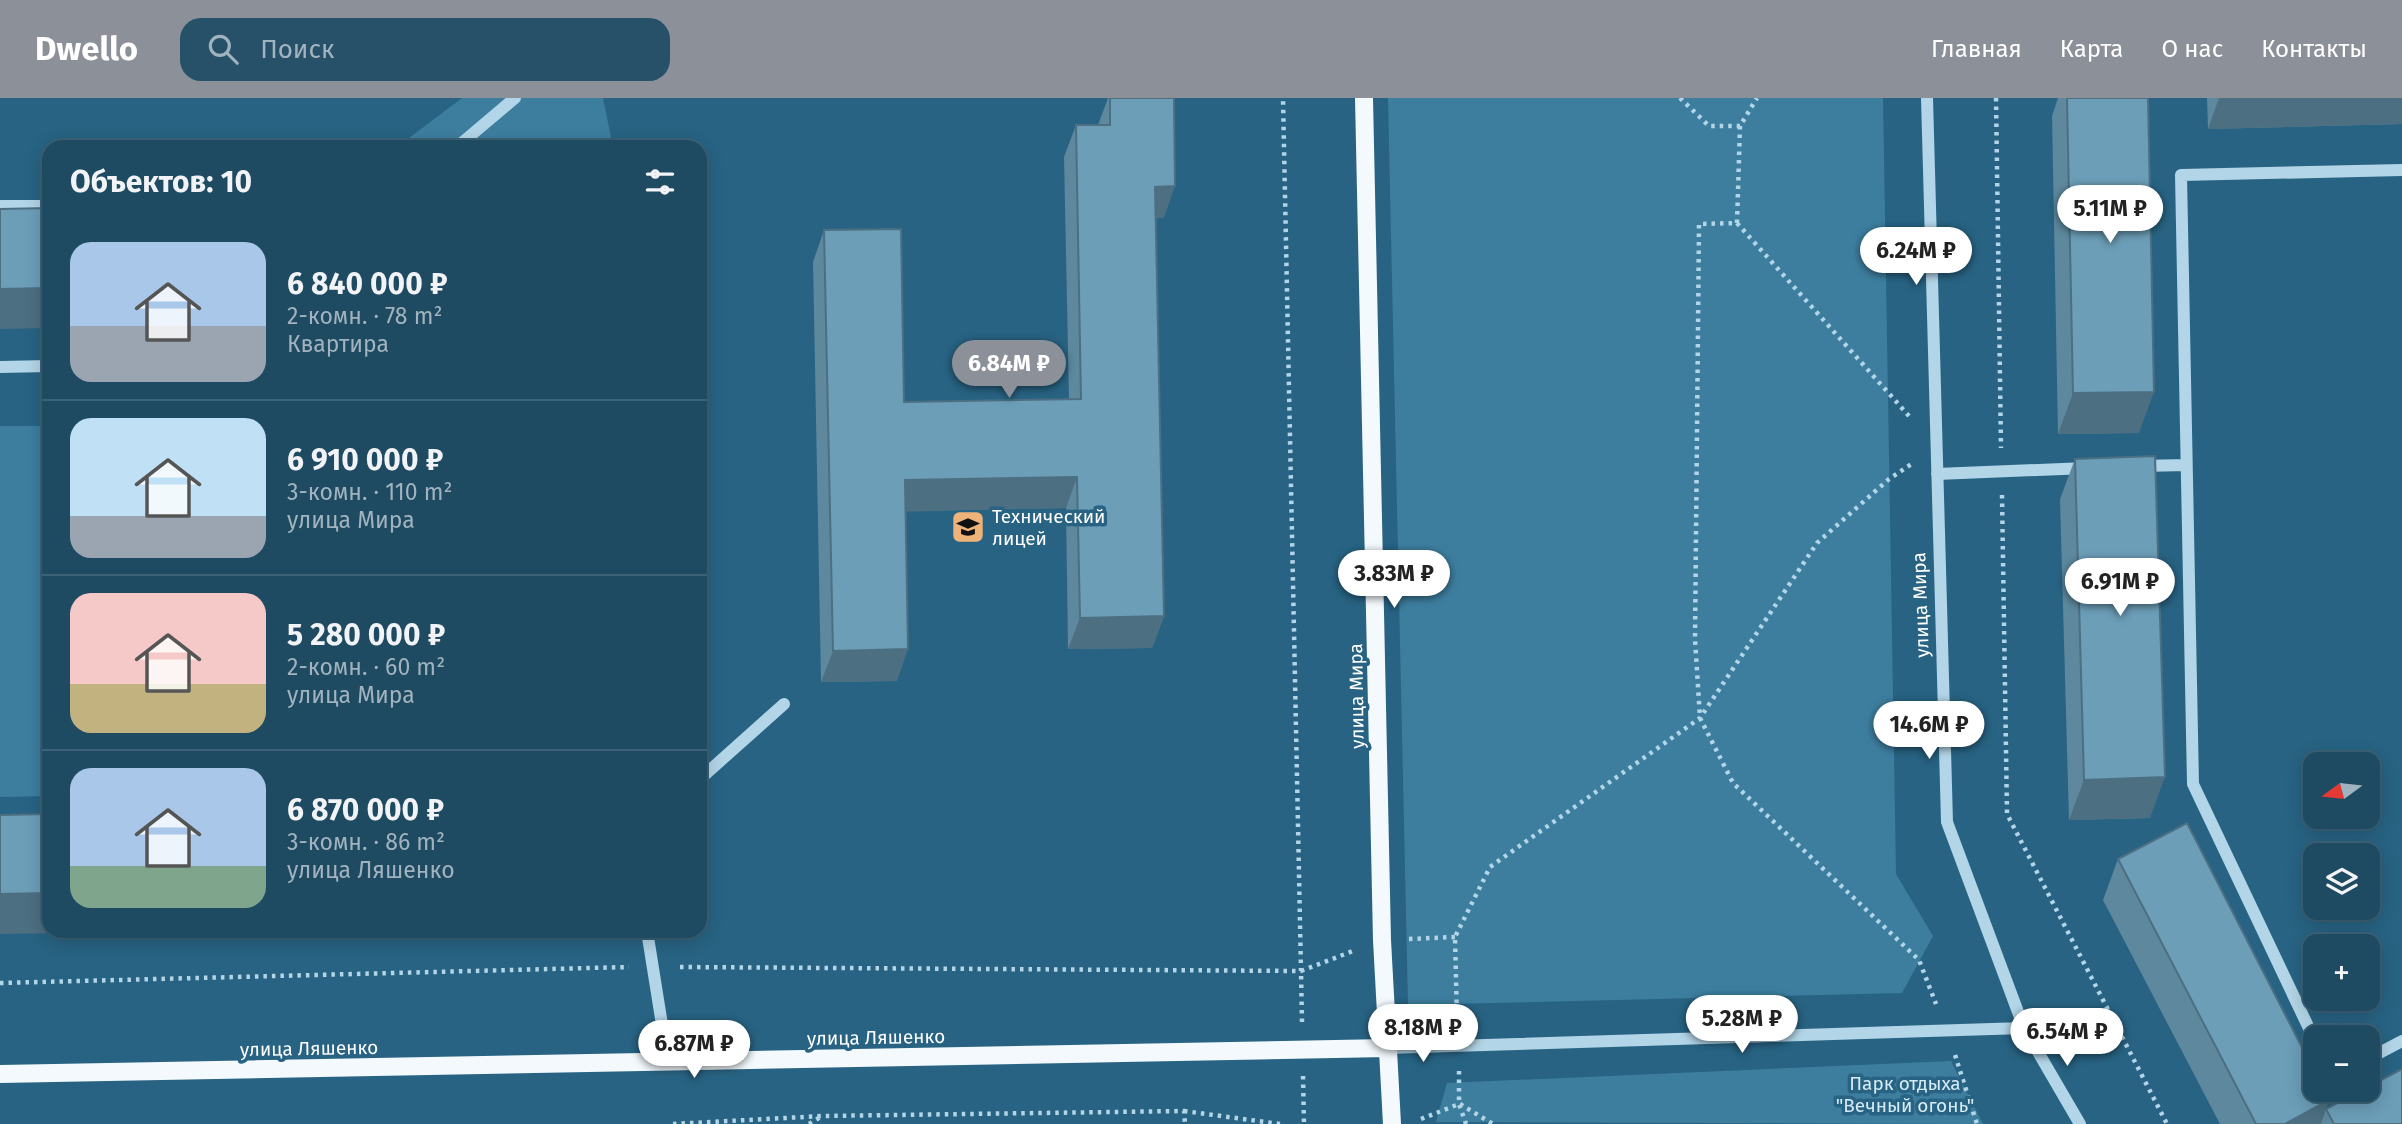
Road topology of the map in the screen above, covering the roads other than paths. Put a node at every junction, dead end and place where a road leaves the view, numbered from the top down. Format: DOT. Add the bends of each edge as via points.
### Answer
graph roads {
  1 [pos="515,98"];
  2 [pos="1364,98"];
  3 [pos="1927,98"];
  4 [pos="465,140"];
  5 [pos="2402,170"];
  6 [pos="0,206"];
  7 [pos="42,206"];
  8 [pos="42,366"];
  9 [pos="0,367"];
  10 [pos="2186,465"];
  11 [pos="2133,467"];
  12 [pos="2107,468"];
  13 [pos="1937,474"];
  14 [pos="784,704"];
  15 [pos="707,773"];
  16 [pos="649,938"];
  17 [pos="2307,1025"];
  18 [pos="2024,1028"];
  19 [pos="2402,1041"];
  20 [pos="1387,1048"];
  21 [pos="2380,1053"];
  22 [pos="668,1062"];
  23 [pos="0,1074"];
  24 [pos="1392,1124"];
  25 [pos="2080,1124"];
  1 -- 4 [label="street"];
  2 -- 20 [label="main road, улица Мира"];
  3 -- 13 [label="street, улица Мира"];
  5 -- 10 [label="street" via="2181,175"];
  6 -- 7 [label="street"];
  8 -- 9 [label="street"];
  10 -- 11 [label="street"];
  10 -- 17 [label="street" via="2193,784"];
  12 -- 13 [label="street"];
  13 -- 18 [label="street, улица Мира" via="1947,822"];
  14 -- 15 [label="street"];
  16 -- 22 [label="street"];
  18 -- 20 [label="street, улица Ляшенко"];
  18 -- 25 [label="street, улица Мира"];
  19 -- 21 [label="street"];
  20 -- 22 [label="main road, улица Ляшенко"];
  20 -- 24 [label="main road, улица Мира"];
  22 -- 23 [label="main road, улица Ляшенко"];
}
